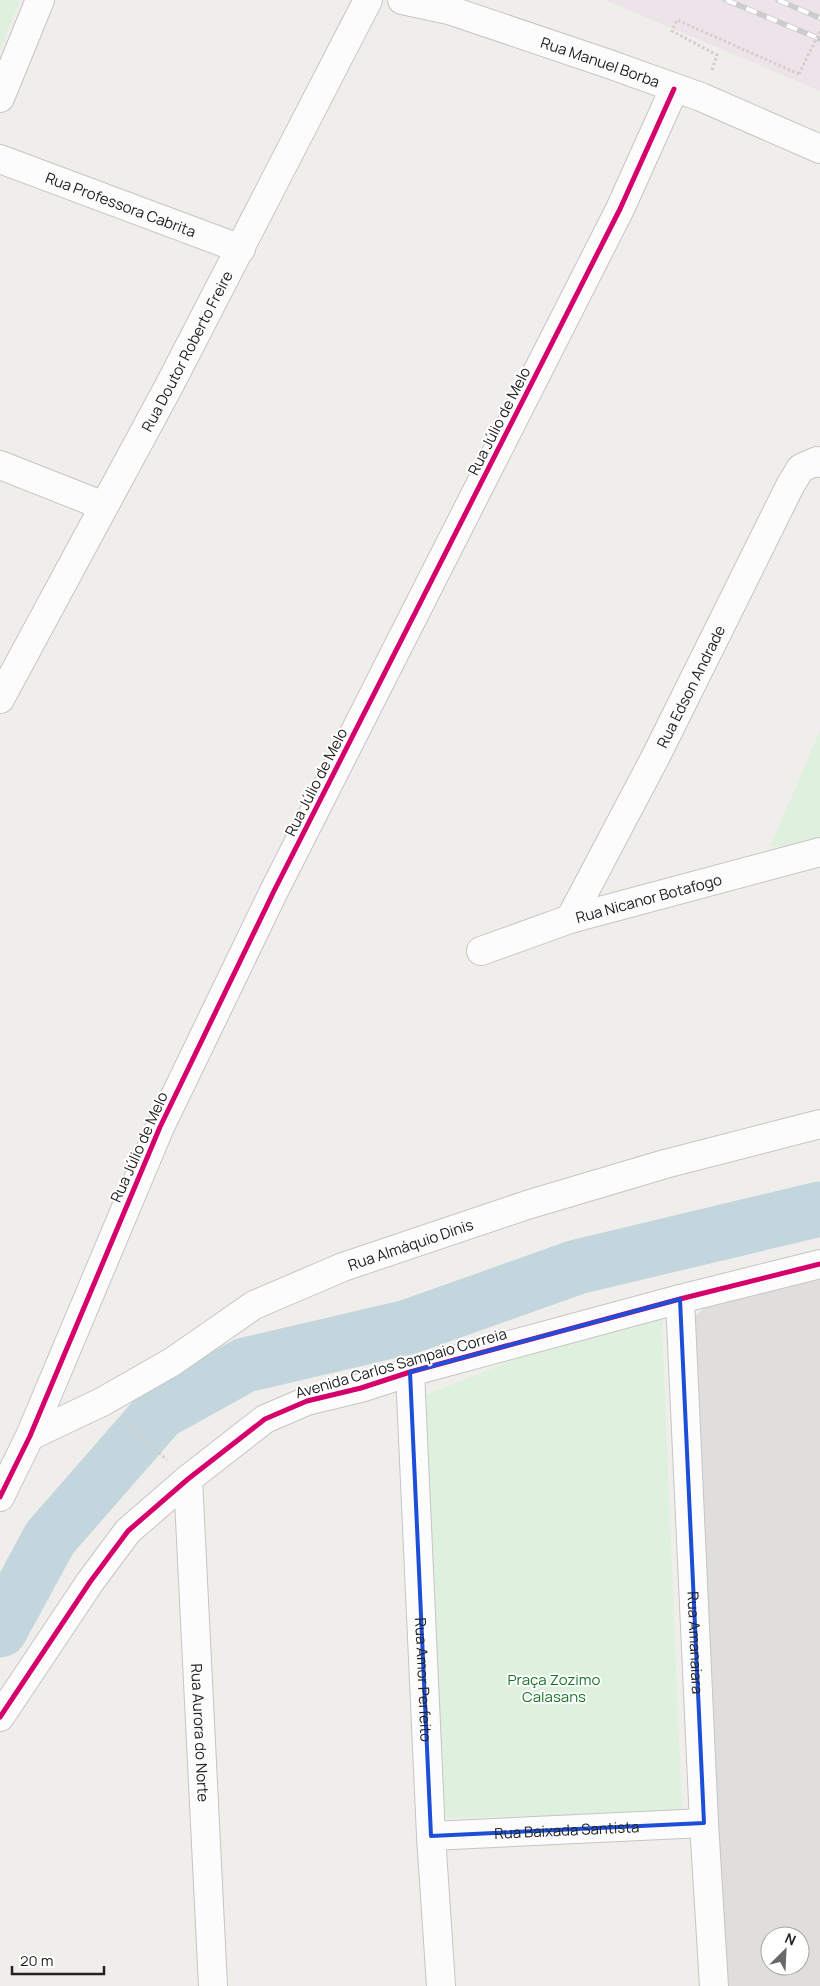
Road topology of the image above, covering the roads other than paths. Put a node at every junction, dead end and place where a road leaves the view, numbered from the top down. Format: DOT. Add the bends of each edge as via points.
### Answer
graph roads {
  1 [pos="40,0"];
  2 [pos="368,0"];
  3 [pos="402,0"];
  4 [pos="674,89"];
  5 [pos="0,98"];
  6 [pos="820,149"];
  7 [pos="0,159"];
  8 [pos="241,249"];
  9 [pos="818,462"];
  10 [pos="0,466"];
  11 [pos="104,506"];
  12 [pos="0,699"];
  13 [pos="820,852"];
  14 [pos="570,919"];
  15 [pos="480,951"];
  16 [pos="820,1124"];
  17 [pos="820,1264"];
  18 [pos="680,1299"];
  19 [pos="410,1372"];
  20 [pos="30,1436"];
  21 [pos="188,1479"];
  22 [pos="0,1497"];
  23 [pos="0,1717"];
  24 [pos="704,1823"];
  25 [pos="431,1836"];
  26 [pos="208,1979"];
  27 [pos="442,1986"];
  28 [pos="714,1986"];
  1 -- 5 [label="street"];
  2 -- 8 [label="street, Rua Doutor Roberto Freire"];
  3 -- 4 [label="street, Rua Manuel Borba" via="459,13"];
  4 -- 6 [label="street, Rua Manuel Borba" via="740,113"];
  4 -- 20 [label="street, Rua Júlio de Melo" via="620,209 274,891 168,1110"];
  7 -- 8 [label="street, Rua Professora Cabrita"];
  8 -- 11 [label="street, Rua Doutor Roberto Freire"];
  9 -- 14 [label="street, Rua Edson Andrade" via="801,468 791,484 656,756"];
  10 -- 11 [label="street"];
  11 -- 12 [label="street, Rua Doutor Roberto Freire"];
  13 -- 14 [label="street, Rua Nicanor Botafogo"];
  14 -- 15 [label="street, Rua Nicanor Botafogo"];
  16 -- 20 [label="street, Rua Almáquio Dinis" via="647,1169 342,1267 254,1305 172,1362 102,1402"];
  17 -- 18 [label="street, Avenida Carlos Sampaio Correia"];
  18 -- 19 [label="street, Avenida Carlos Sampaio Correia"];
  18 -- 24 [label="street, Rua Amanaiara"];
  19 -- 21 [label="street, Avenida Carlos Sampaio Correia" via="307,1401 265,1419"];
  19 -- 25 [label="street, Rua Amor Perfeito"];
  20 -- 22 [label="street, Rua Júlio de Melo"];
  21 -- 23 [label="street, Avenida Carlos Sampaio Correia" via="128,1531"];
  21 -- 26 [label="street, Rua Aurora do Norte"];
  24 -- 25 [label="street, Rua Baixada Santista"];
  24 -- 28 [label="street, Rua Amanaiara"];
  25 -- 27 [label="street, Rua Amor Perfeito"];
}
